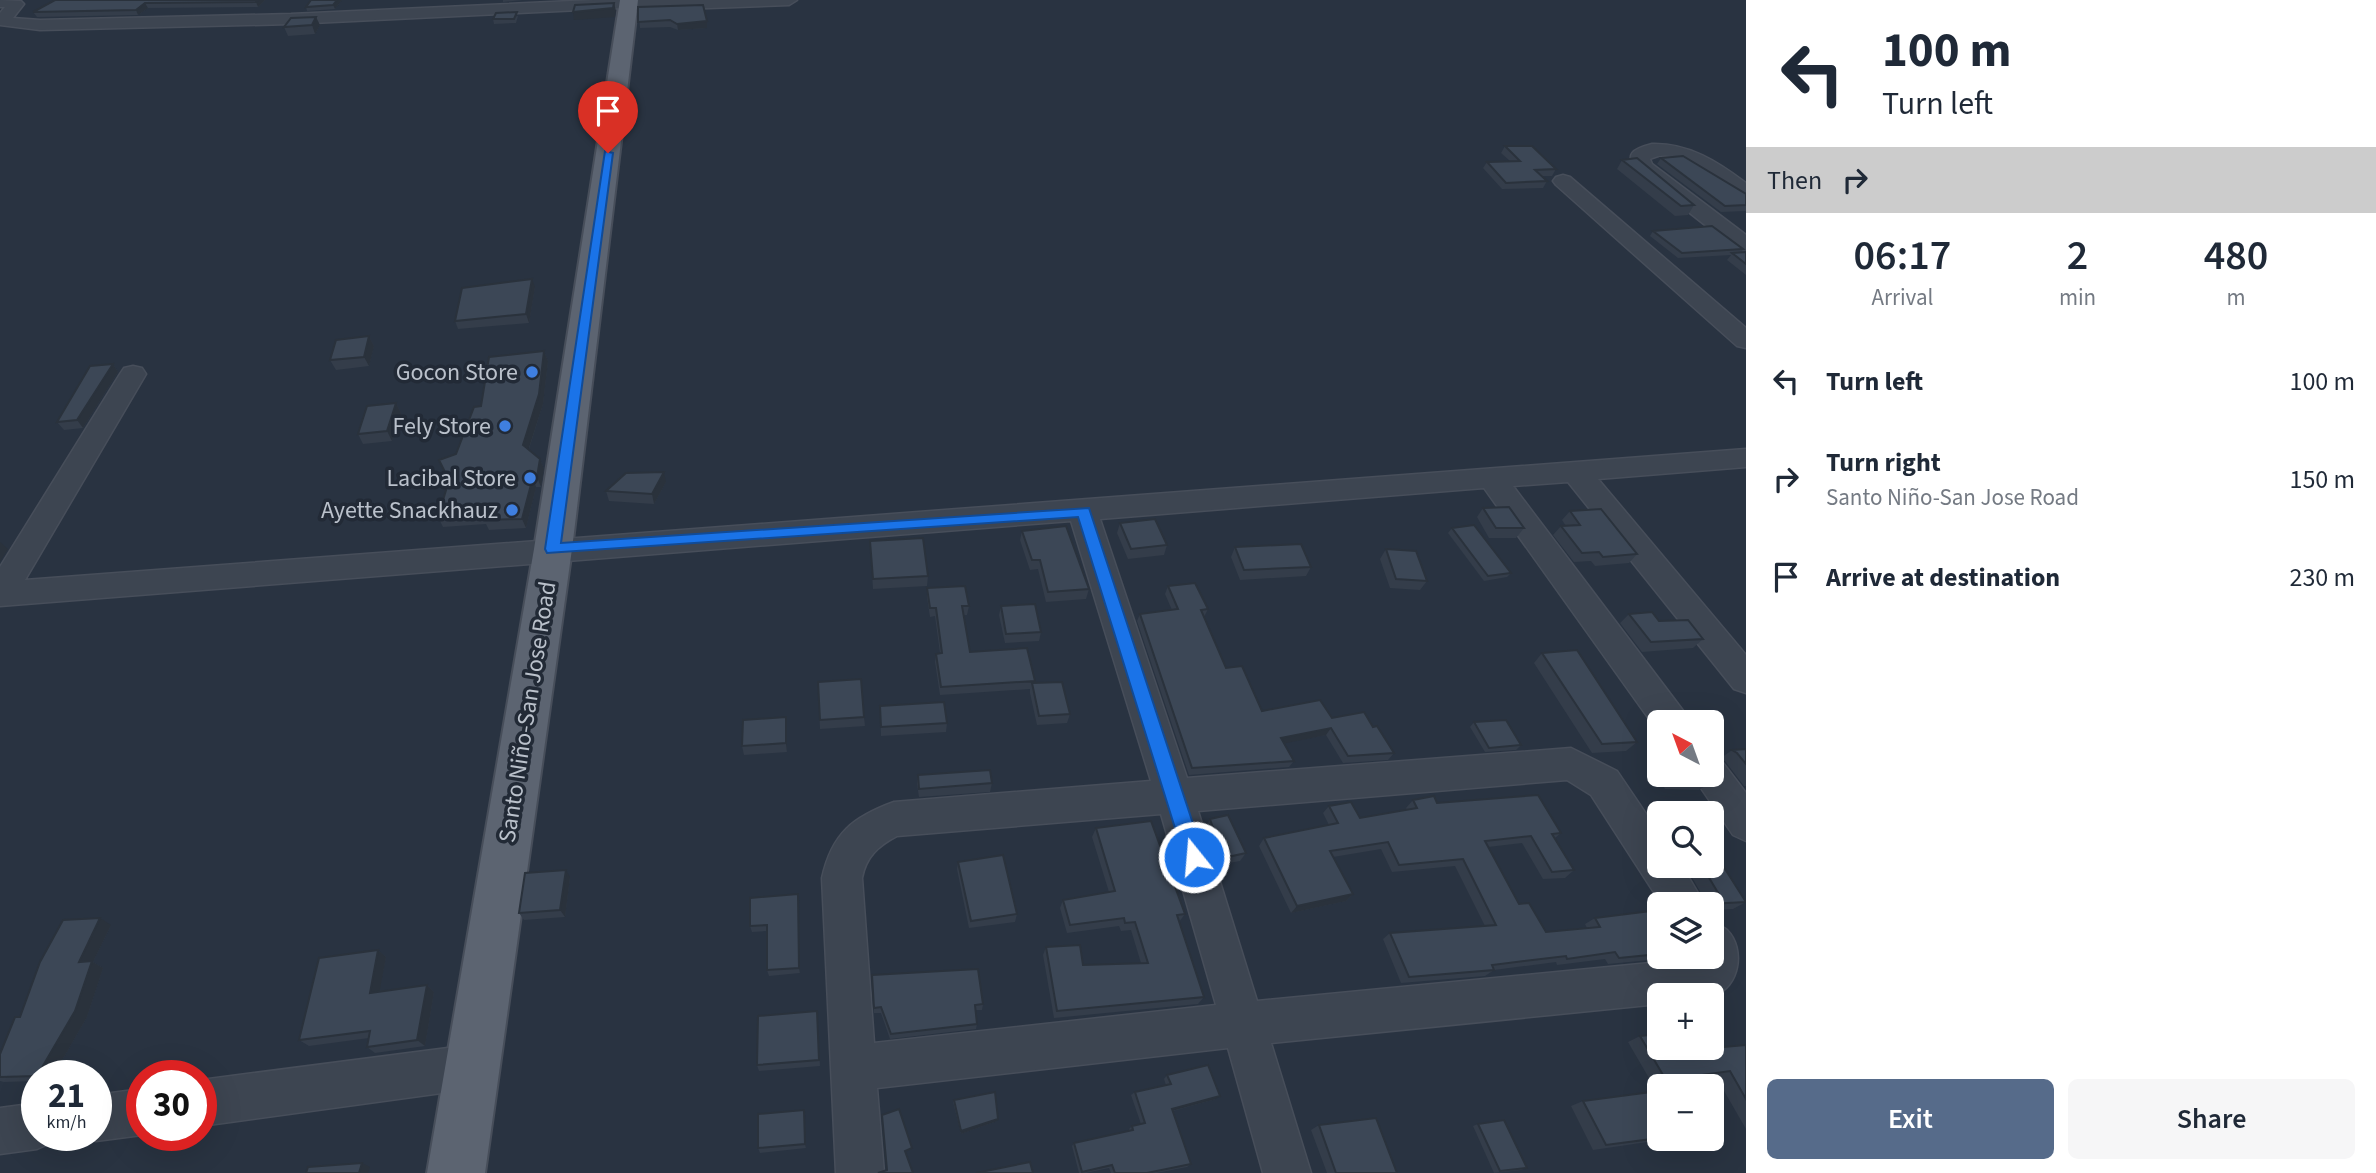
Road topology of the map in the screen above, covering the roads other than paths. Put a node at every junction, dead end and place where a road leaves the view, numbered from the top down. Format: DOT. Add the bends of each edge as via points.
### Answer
graph roads {
  1 [pos="789,0"];
  2 [pos="0,2"];
  3 [pos="628,3"];
  4 [pos="1563,181"];
  5 [pos="1746,193"];
  6 [pos="1746,246"];
  7 [pos="1746,341"];
  8 [pos="133,374"];
  9 [pos="1746,458"];
  10 [pos="1577,472"];
  11 [pos="1492,479"];
  12 [pos="1083,511"];
  13 [pos="553,549"];
  14 [pos="0,594"];
  15 [pos="1746,678"];
  16 [pos="1662,710"];
  17 [pos="1720,788"];
  18 [pos="1175,796"];
  19 [pos="1746,823"];
  20 [pos="1647,848"];
  21 [pos="1715,969"];
  22 [pos="1245,1024"];
  23 [pos="471,1067"];
  24 [pos="854,1068"];
  25 [pos="217,1102"];
  26 [pos="21,1128"];
  27 [pos="0,1131"];
  28 [pos="456,1173"];
  29 [pos="860,1173"];
  30 [pos="1287,1173"];
  1 -- 3 [label="street"];
  2 -- 3 [label="street" via="16,4 6,22 40,25"];
  3 -- 13 [label="main road, Santo Niño-San Jose Road"];
  4 -- 7 [label="street"];
  5 -- 6 [label="street" via="1693,158 1655,150 1640,156 1645,167"];
  8 -- 14 [label="street"];
  9 -- 10 [label="street"];
  10 -- 11 [label="street"];
  10 -- 15 [label="street"];
  11 -- 12 [label="street"];
  11 -- 16 [label="street"];
  12 -- 13 [label="street"];
  12 -- 18 [label="street"];
  13 -- 14 [label="street"];
  13 -- 23 [label="main road, Santo Niño-San Jose Road"];
  17 -- 19 [label="street"];
  18 -- 20 [label="street" via="1571,764 1604,783"];
  18 -- 22 [label="street"];
  18 -- 24 [label="street" via="894,819 858,839 844,862 842,878"];
  21 -- 22 [label="street" via="1702,979"];
  22 -- 24 [label="street"];
  22 -- 30 [label="street"];
  23 -- 25 [label="street"];
  23 -- 28 [label="main road, Santo Niño-San Jose Road"];
  24 -- 29 [label="street"];
  26 -- 27 [label="street"];
}
